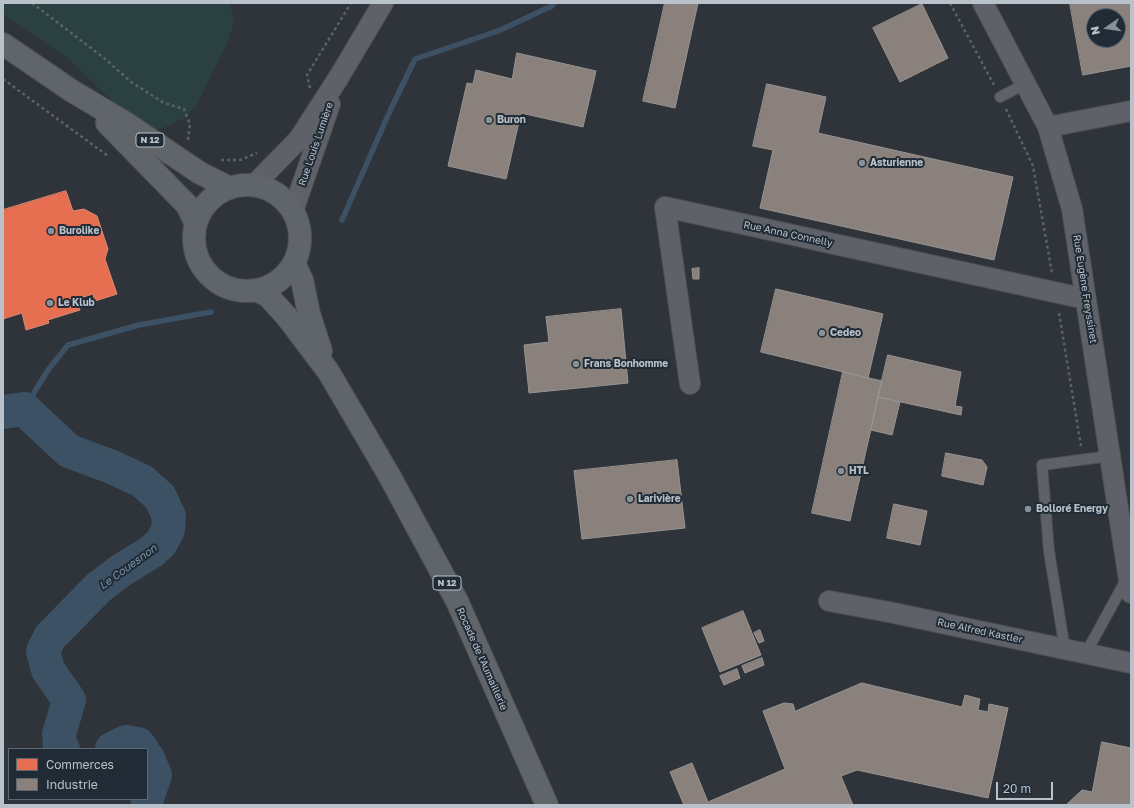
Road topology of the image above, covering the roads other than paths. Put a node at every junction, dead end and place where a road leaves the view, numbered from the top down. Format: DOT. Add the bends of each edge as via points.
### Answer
graph roads {
  1 [pos="383,3"];
  2 [pos="983,3"];
  3 [pos="3,44"];
  4 [pos="339,77"];
  5 [pos="1025,84"];
  6 [pos="72,91"];
  7 [pos="1000,97"];
  8 [pos="1131,111"];
  9 [pos="1048,127"];
  10 [pos="254,185"];
  11 [pos="230,188"];
  12 [pos="293,211"];
  13 [pos="196,224"];
  14 [pos="294,263"];
  15 [pos="256,290"];
  16 [pos="1086,299"];
  17 [pos="328,371"];
  18 [pos="690,384"];
  19 [pos="1110,456"];
  20 [pos="1130,585"];
  21 [pos="829,601"];
  22 [pos="1065,650"];
  23 [pos="1086,653"];
  24 [pos="1131,663"];
  25 [pos="547,805"];
  1 -- 4 [label="street, Rue Louis Lumière"];
  2 -- 5 [label="street, Rue Eugène Freyssinet"];
  3 -- 6 [label="main road, N 12"];
  4 -- 10 [label="street, Rue Louis Lumière" via="299,139"];
  4 -- 12 [label="street, Rue Louis Lumière"];
  5 -- 7 [label="lane"];
  5 -- 9 [label="street, Rue Eugène Freyssinet"];
  6 -- 11 [label="main road, N 12" via="124,122 200,174"];
  6 -- 13 [label="main road, N 12" via="166,182 187,205"];
  8 -- 9 [label="street"];
  9 -- 16 [label="street, Rue Eugène Freyssinet" via="1072,209"];
  10 -- 11 [label="main road"];
  10 -- 12 [label="main road" via="283,198"];
  11 -- 13 [label="main road" via="218,193 208,202"];
  12 -- 14 [label="main road" via="299,228 300,246"];
  13 -- 15 [label="main road" via="198,258 208,273 222,284 238,290"];
  14 -- 15 [label="main road" via="280,279"];
  14 -- 17 [label="main road, Rocade de l'Aumaillerie / N 12" via="302,280 309,314"];
  15 -- 17 [label="main road, Rocade de l'Aumaillerie / N 12" via="268,296 287,317"];
  16 -- 18 [label="street, Rue Anna Connelly" via="665,207"];
  16 -- 19 [label="street, Rue Eugène Freyssinet"];
  17 -- 25 [label="main road, Rocade de l'Aumaillerie / N 12" via="389,475 457,601"];
  19 -- 20 [label="street, Rue Eugène Freyssinet"];
  19 -- 22 [label="lane" via="1042,465 1049,551"];
  20 -- 23 [label="lane"];
  21 -- 22 [label="street, Rue Alfred Kastler"];
  22 -- 23 [label="street, Rue Alfred Kastler"];
  23 -- 24 [label="street, Rue Alfred Kastler"];
}
